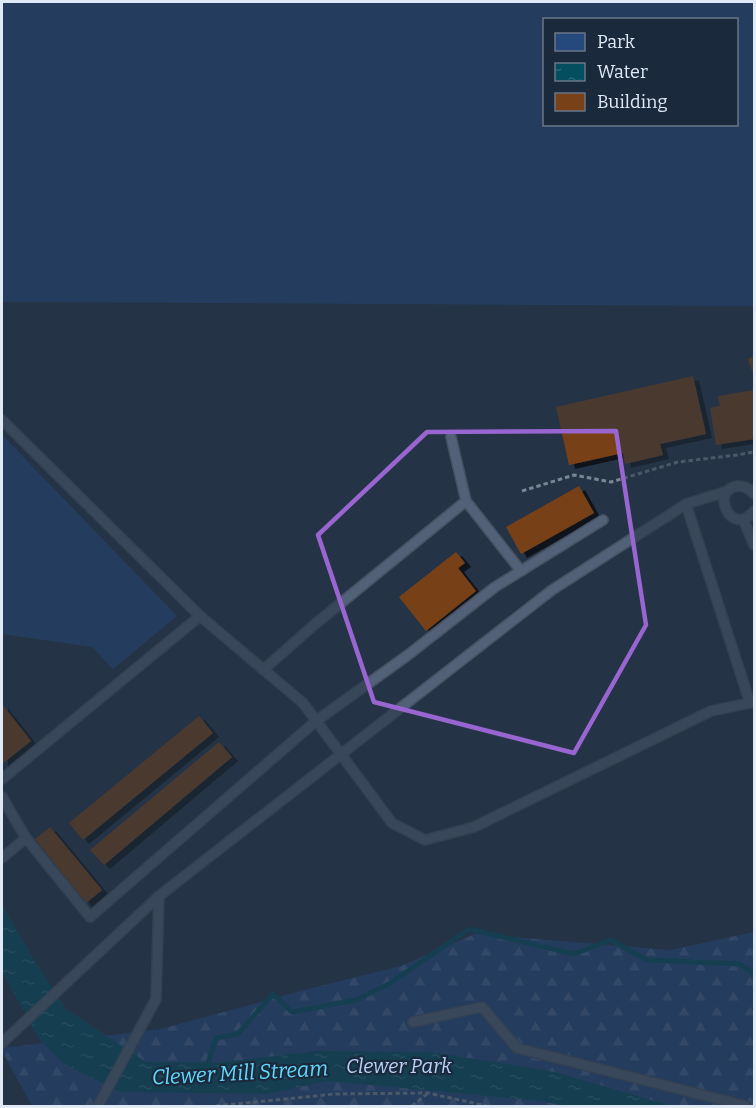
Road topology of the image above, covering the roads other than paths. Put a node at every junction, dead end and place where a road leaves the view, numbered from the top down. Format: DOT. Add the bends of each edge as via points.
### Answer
graph roads {
  1 [pos="2,420"];
  2 [pos="452,437"];
  3 [pos="728,491"];
  4 [pos="754,494"];
  5 [pos="466,501"];
  6 [pos="687,504"];
  7 [pos="754,512"];
  8 [pos="743,519"];
  9 [pos="603,520"];
  10 [pos="754,545"];
  11 [pos="521,571"];
  12 [pos="200,616"];
  13 [pos="263,670"];
  14 [pos="752,702"];
  15 [pos="316,721"];
  16 [pos="341,755"];
  17 [pos="2,779"];
  18 [pos="2,797"];
  19 [pos="26,838"];
  20 [pos="2,858"];
  21 [pos="159,896"];
  22 [pos="413,1022"];
  23 [pos="2,1043"];
  24 [pos="98,1107"];
  25 [pos="746,1107"];
  1 -- 12 [label="lane"];
  2 -- 5 [label="lane"];
  3 -- 4 [label="lane" via="740,486"];
  3 -- 6 [label="lane"];
  3 -- 8 [label="lane" via="725,509 732,517"];
  5 -- 11 [label="lane"];
  5 -- 13 [label="lane"];
  6 -- 14 [label="lane"];
  6 -- 16 [label="lane" via="552,590"];
  7 -- 8 [label="lane"];
  8 -- 10 [label="lane"];
  9 -- 11 [label="lane"];
  11 -- 15 [label="lane"];
  12 -- 13 [label="lane"];
  12 -- 17 [label="lane"];
  13 -- 15 [label="lane" via="303,704"];
  14 -- 16 [label="lane" via="711,711 474,827 425,840 392,823"];
  15 -- 16 [label="lane"];
  15 -- 19 [label="lane" via="90,917"];
  16 -- 21 [label="lane"];
  18 -- 19 [label="lane"];
  19 -- 20 [label="lane"];
  21 -- 23 [label="lane"];
  21 -- 24 [label="lane" via="156,999"];
  22 -- 25 [label="lane" via="482,1007 516,1048"];
}
